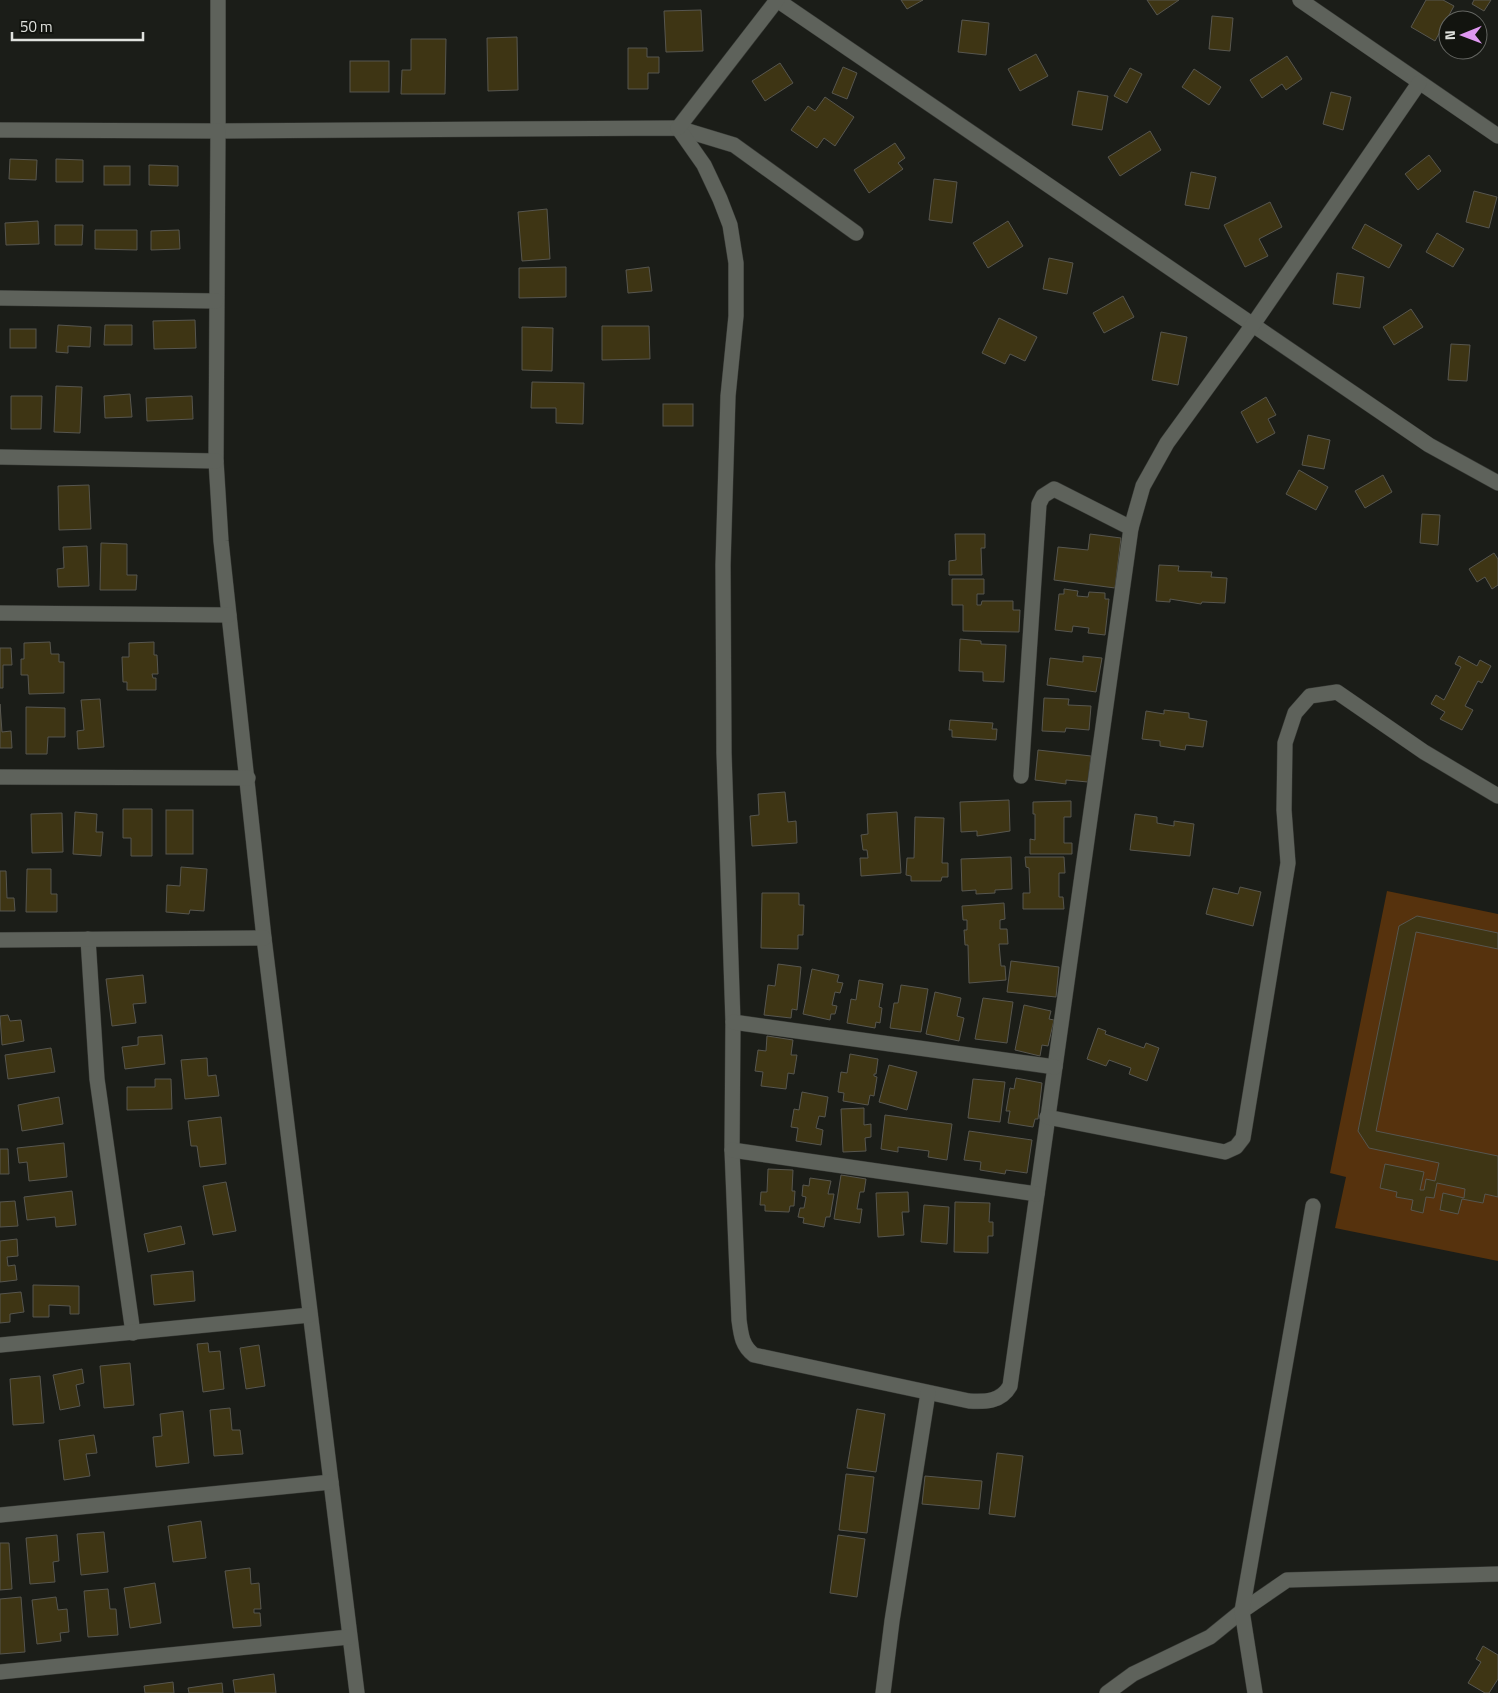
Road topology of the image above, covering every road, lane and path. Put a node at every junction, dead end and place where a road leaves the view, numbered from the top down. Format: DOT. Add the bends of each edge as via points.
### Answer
graph roads {
  1 [pos="218,0"];
  2 [pos="777,0"];
  3 [pos="1300,0"];
  4 [pos="1419,83"];
  5 [pos="678,128"];
  6 [pos="0,130"];
  7 [pos="218,131"];
  8 [pos="1498,136"];
  9 [pos="856,233"];
  10 [pos="0,298"];
  11 [pos="216,301"];
  12 [pos="1252,326"];
  13 [pos="0,457"];
  14 [pos="216,460"];
  15 [pos="1498,483"];
  16 [pos="1131,528"];
  17 [pos="0,613"];
  18 [pos="228,614"];
  19 [pos="1021,776"];
  20 [pos="0,777"];
  21 [pos="248,778"];
  22 [pos="1498,796"];
  23 [pos="264,938"];
  24 [pos="0,940"];
  25 [pos="88,940"];
  26 [pos="732,1022"];
  27 [pos="1055,1067"];
  28 [pos="1047,1117"];
  29 [pos="732,1150"];
  30 [pos="1036,1194"];
  31 [pos="1313,1206"];
  32 [pos="310,1315"];
  33 [pos="133,1333"];
  34 [pos="0,1345"];
  35 [pos="928,1393"];
  36 [pos="331,1482"];
  37 [pos="0,1515"];
  38 [pos="1498,1574"];
  39 [pos="1242,1610"];
  40 [pos="349,1637"];
  41 [pos="0,1672"];
  42 [pos="357,1693"];
  43 [pos="883,1693"];
  44 [pos="1107,1693"];
  45 [pos="1255,1693"];
  1 -- 7 [label="street"];
  2 -- 5 [label="street"];
  2 -- 12 [label="street"];
  3 -- 4 [label="street"];
  4 -- 8 [label="street"];
  4 -- 12 [label="street"];
  5 -- 7 [label="street"];
  5 -- 9 [label="street" via="734,145"];
  5 -- 26 [label="street" via="704,165 720,199 730,225 736,263 736,316 728,396 723,518 724,753"];
  6 -- 7 [label="street"];
  7 -- 11 [label="street"];
  10 -- 11 [label="street"];
  11 -- 14 [label="street"];
  12 -- 15 [label="street" via="1429,445"];
  12 -- 16 [label="street" via="1153,465 1143,486"];
  13 -- 14 [label="street"];
  14 -- 18 [label="street"];
  16 -- 19 [label="street" via="1054,489 1043,496 1039,504"];
  16 -- 27 [label="street"];
  17 -- 18 [label="street"];
  18 -- 21 [label="street"];
  20 -- 21 [label="street"];
  21 -- 23 [label="street"];
  22 -- 28 [label="street" via="1424,752 1338,692 1310,696 1295,713 1285,744 1284,810 1288,863 1242,1138 1236,1147 1225,1152"];
  23 -- 25 [label="street"];
  23 -- 32 [label="street"];
  24 -- 25 [label="street"];
  25 -- 33 [label="street" via="97,1079"];
  26 -- 27 [label="street"];
  26 -- 29 [label="street"];
  27 -- 28 [label="street"];
  28 -- 30 [label="street"];
  29 -- 30 [label="street"];
  29 -- 35 [label="street" via="739,1320 747,1350 754,1356"];
  30 -- 35 [label="street" via="1010,1386 1006,1393 987,1402"];
  31 -- 39 [label="street"];
  32 -- 33 [label="street"];
  32 -- 36 [label="street"];
  33 -- 34 [label="street"];
  35 -- 43 [label="street"];
  36 -- 37 [label="street"];
  36 -- 40 [label="street"];
  38 -- 39 [label="street" via="1287,1580"];
  39 -- 44 [label="street" via="1210,1637 1133,1674"];
  39 -- 45 [label="street"];
  40 -- 41 [label="street"];
  40 -- 42 [label="street"];
}
